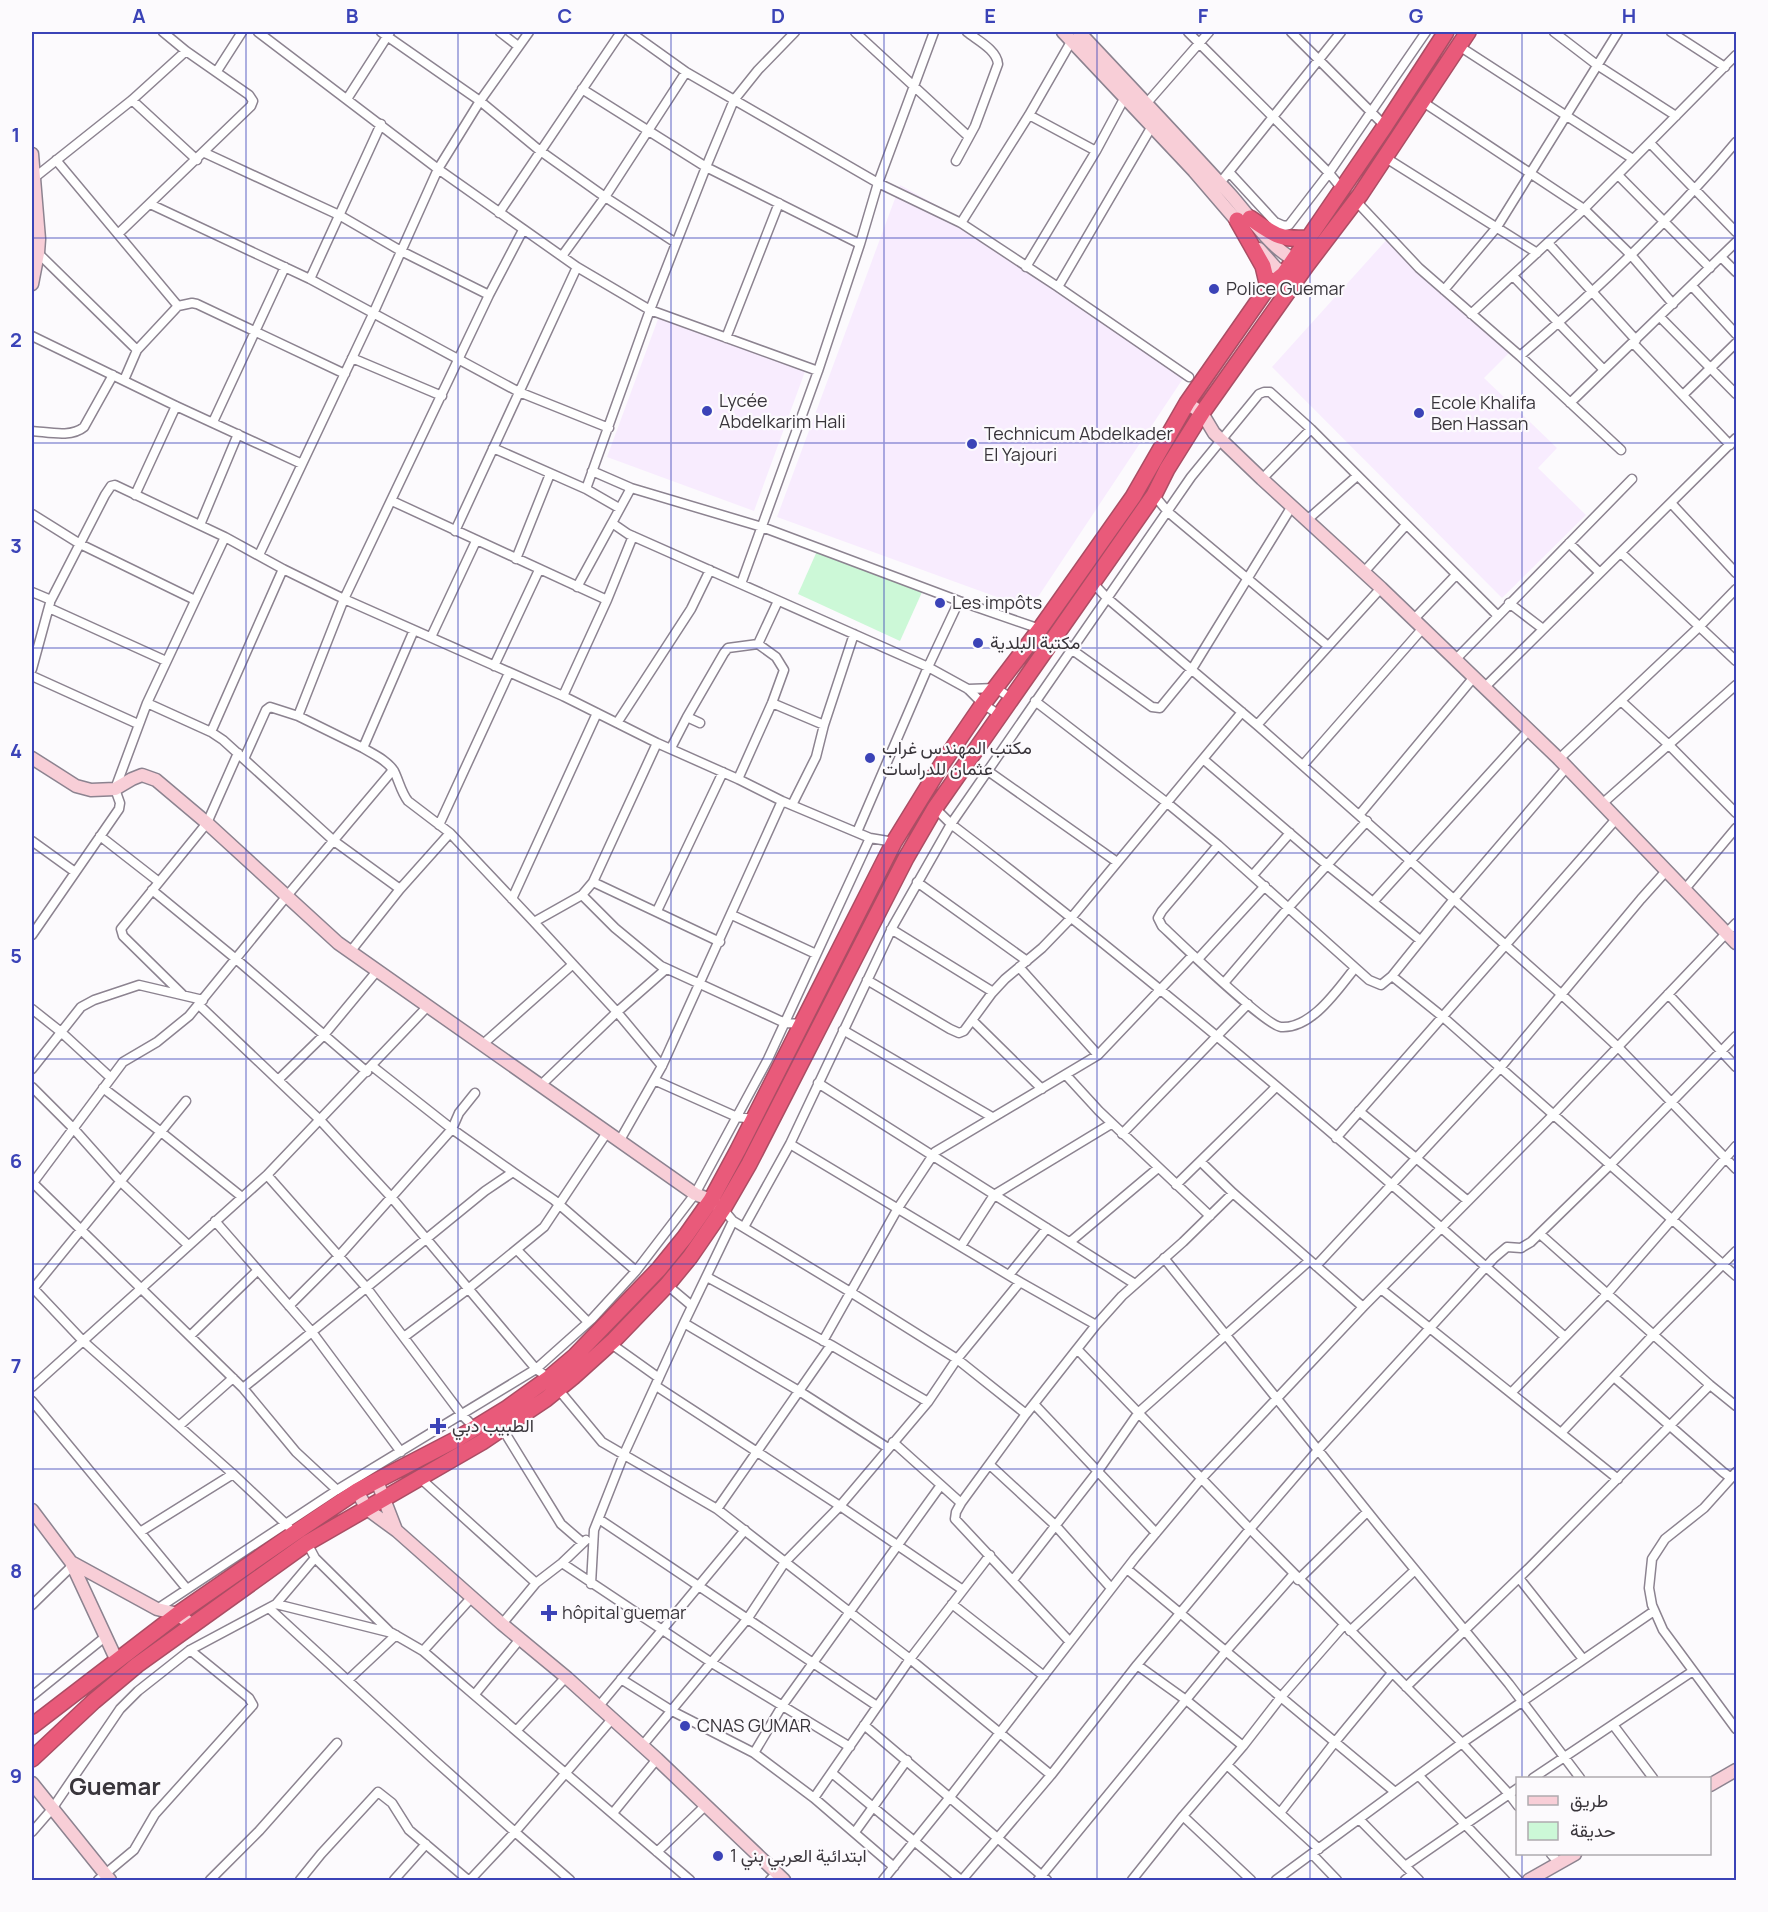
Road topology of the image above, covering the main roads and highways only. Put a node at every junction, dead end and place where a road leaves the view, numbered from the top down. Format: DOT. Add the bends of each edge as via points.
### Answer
graph roads {
  1 [pos="1468,32"];
  2 [pos="1441,33"];
  3 [pos="1308,238"];
  4 [pos="1295,270"];
  5 [pos="1268,287"];
  6 [pos="548,1379"];
  7 [pos="297,1532"];
  8 [pos="34,1720"];
  9 [pos="32,1759"];
  1 -- 4 [label="highway" via="1356,201"];
  2 -- 3 [label="highway" via="1385,126"];
  3 -- 4 [label="highway"];
  3 -- 5 [label="highway" via="1280,238 1244,219"];
  4 -- 5 [label="highway"];
  4 -- 6 [label="highway" via="1154,495 935,808 793,1080 728,1215 610,1343"];
  5 -- 6 [label="highway" via="1187,403 1133,497 983,704 894,842 711,1200 659,1269"];
  6 -- 7 [label="highway" via="475,1428 357,1491"];
  6 -- 7 [label="highway" via="502,1428 420,1478 367,1509"];
  7 -- 8 [label="highway"];
  7 -- 9 [label="highway" via="193,1626 137,1665"];
}
